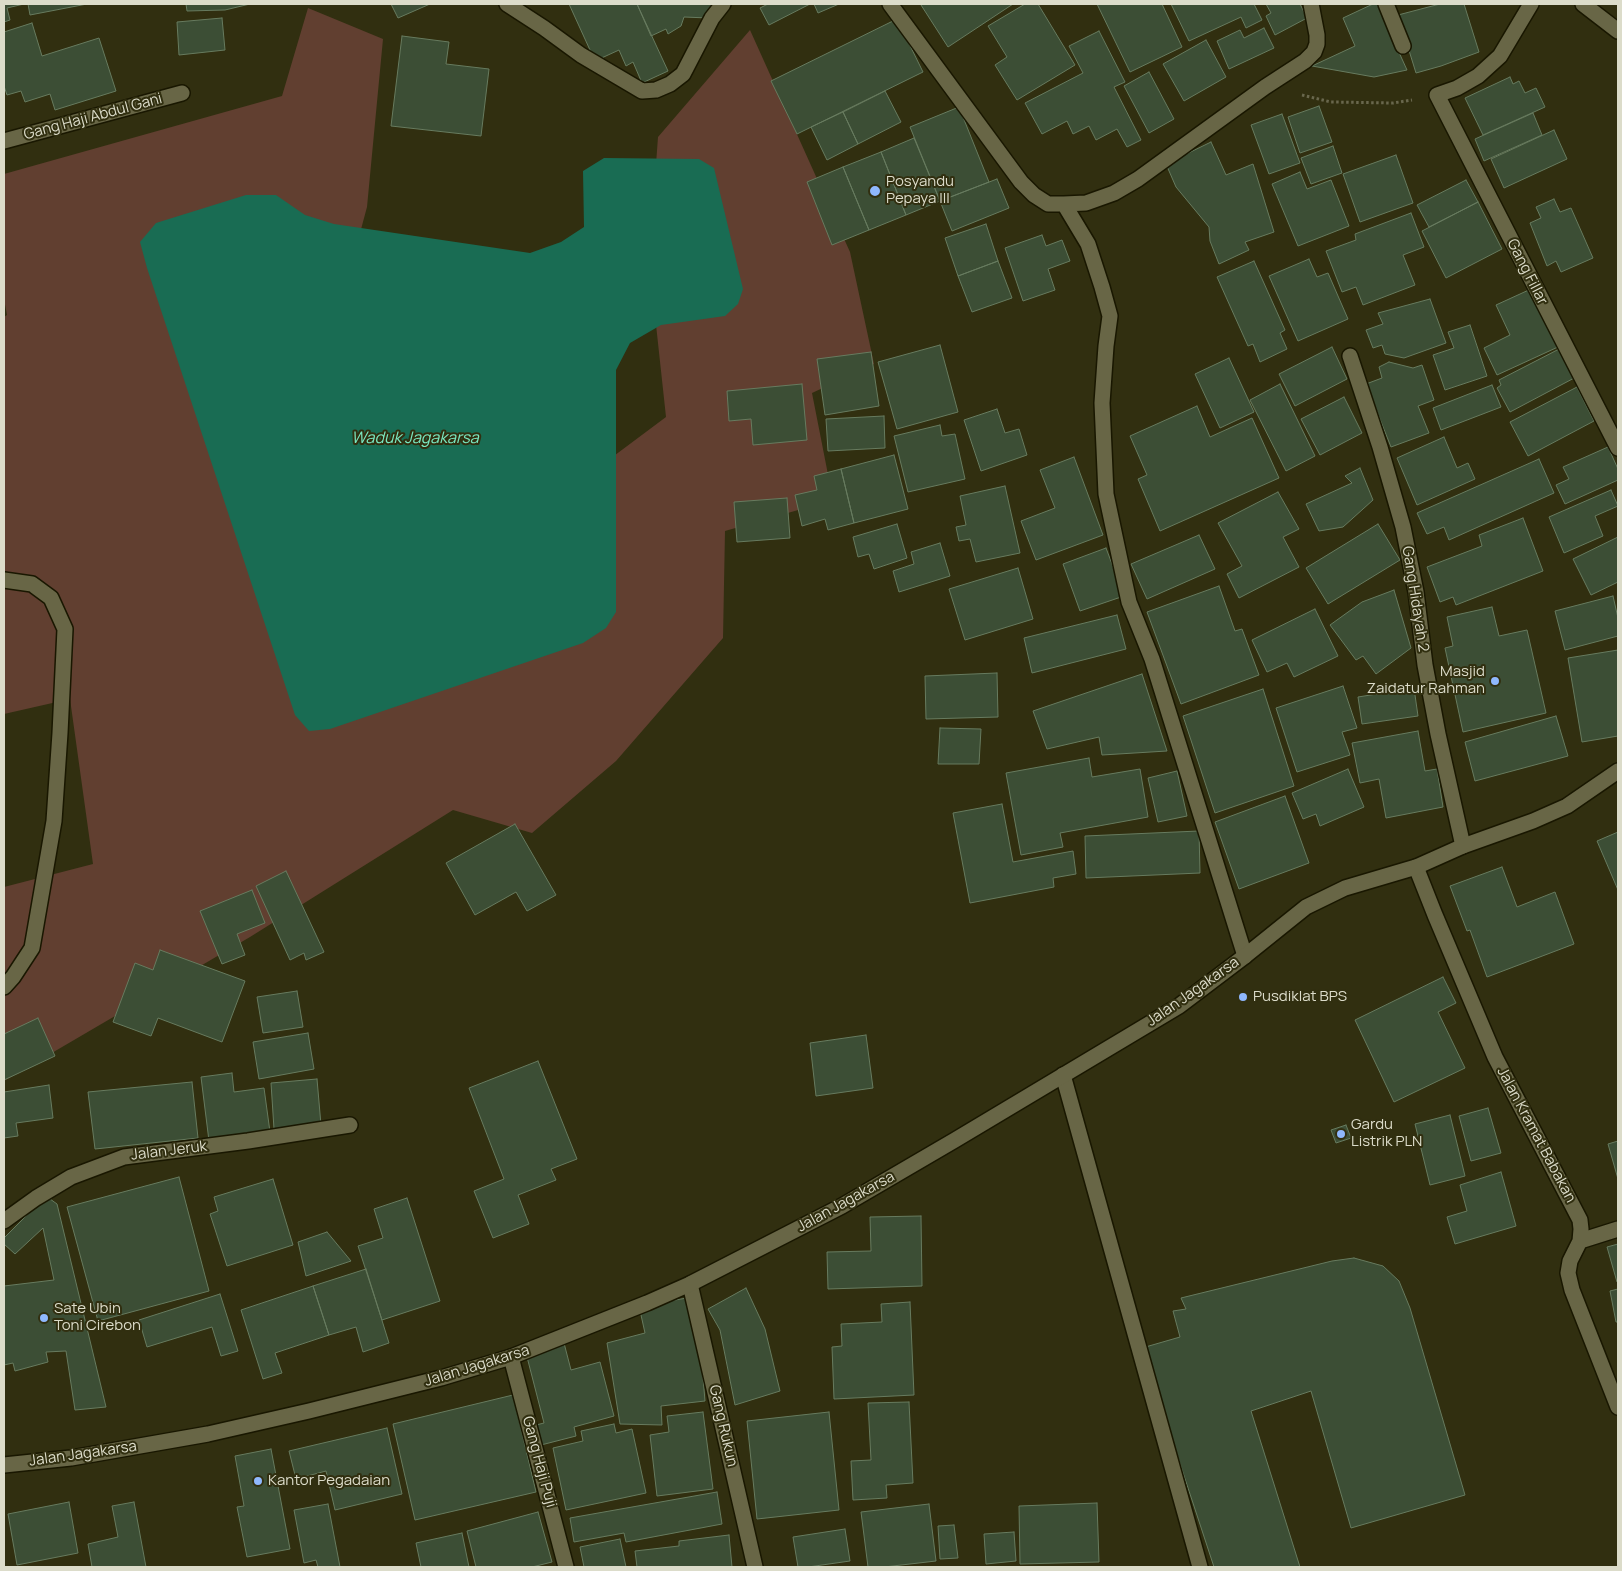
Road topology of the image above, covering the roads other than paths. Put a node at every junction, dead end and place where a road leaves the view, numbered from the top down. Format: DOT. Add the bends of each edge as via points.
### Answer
graph roads {
  1 [pos="508,4"];
  2 [pos="722,4"];
  3 [pos="890,4"];
  4 [pos="1312,4"];
  5 [pos="1386,4"];
  6 [pos="1531,4"];
  7 [pos="1583,4"];
  8 [pos="1618,31"];
  9 [pos="1403,46"];
  10 [pos="182,93"];
  11 [pos="4,141"];
  12 [pos="1064,204"];
  13 [pos="1350,356"];
  14 [pos="1618,448"];
  15 [pos="4,580"];
  16 [pos="1618,771"];
  17 [pos="1463,846"];
  18 [pos="1416,867"];
  19 [pos="1245,956"];
  20 [pos="4,987"];
  21 [pos="1063,1075"];
  22 [pos="350,1125"];
  23 [pos="4,1221"];
  24 [pos="1618,1229"];
  25 [pos="1580,1241"];
  26 [pos="690,1284"];
  27 [pos="511,1357"];
  28 [pos="1618,1407"];
  29 [pos="4,1465"];
  30 [pos="566,1567"];
  31 [pos="755,1567"];
  32 [pos="1200,1567"];
  1 -- 2 [label="street" via="581,55 642,91 656,90 683,74"];
  3 -- 12 [label="street" via="1021,182 1048,204"];
  4 -- 12 [label="street" via="1317,44 1305,61 1130,184 1086,203"];
  5 -- 9 [label="street"];
  6 -- 14 [label="street, Gang Fillar" via="1500,56 1478,76 1437,95"];
  7 -- 8 [label="street"];
  10 -- 11 [label="street, Gang Haji Abdul Gani"];
  12 -- 19 [label="street" via="1088,244 1110,316 1102,403 1106,494 1129,602 1152,659"];
  13 -- 17 [label="street, Gang Hidayah 2" via="1403,527 1416,592 1425,665"];
  15 -- 20 [label="street" via="32,584 51,598 65,629 52,831 32,948"];
  16 -- 17 [label="street, Jalan Jagakarsa" via="1567,806"];
  17 -- 18 [label="street, Jalan Jagakarsa"];
  18 -- 19 [label="street, Jalan Jagakarsa" via="1345,888 1306,907"];
  18 -- 25 [label="street, Jalan Kramat Babakan" via="1495,1057 1580,1220"];
  19 -- 21 [label="street, Jalan Jagakarsa" via="1179,1006"];
  21 -- 26 [label="street, Jalan Jagakarsa" via="842,1206"];
  21 -- 32 [label="street"];
  22 -- 23 [label="street, Jalan Jeruk" via="124,1157 71,1177"];
  24 -- 25 [label="street"];
  25 -- 28 [label="street, Jalan Kramat Babakan" via="1570,1261 1568,1274"];
  26 -- 27 [label="street, Jalan Jagakarsa"];
  26 -- 31 [label="street, Gang Rukun"];
  27 -- 29 [label="street, Jalan Jagakarsa" via="309,1412 208,1434 71,1458"];
  27 -- 30 [label="street, Gang Haji Puji"];
}
